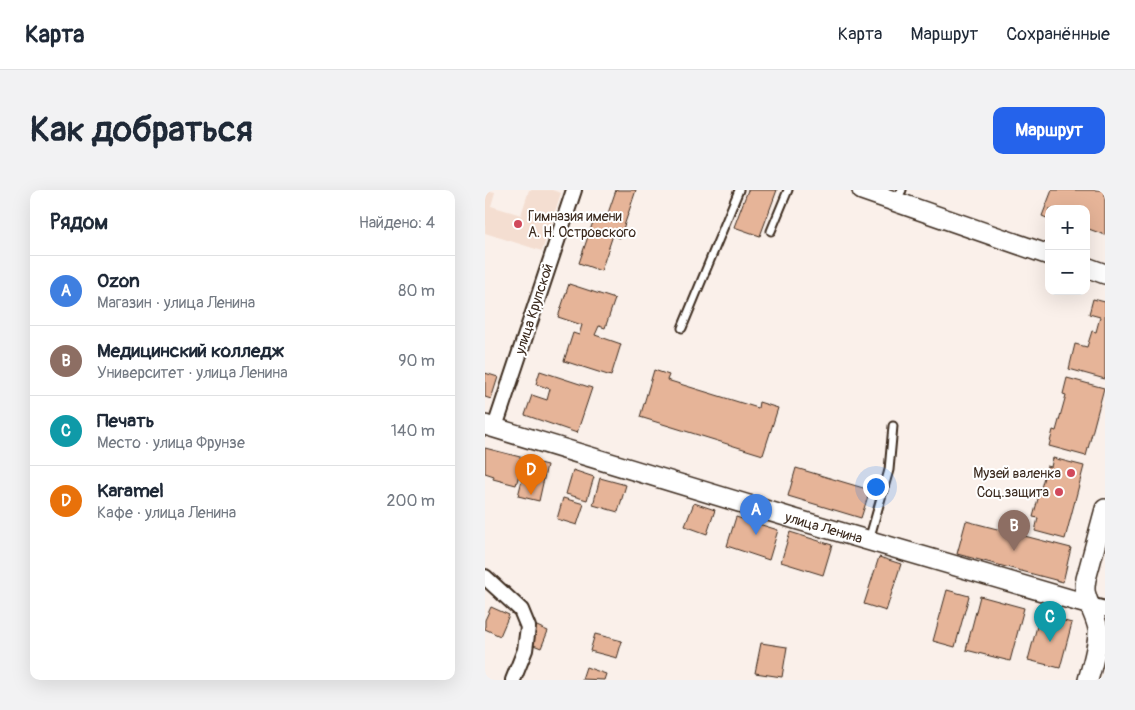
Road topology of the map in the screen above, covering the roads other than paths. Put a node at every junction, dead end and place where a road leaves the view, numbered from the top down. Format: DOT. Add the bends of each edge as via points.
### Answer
graph roads {
  1 [pos="574,190"];
  2 [pos="739,190"];
  3 [pos="788,190"];
  4 [pos="862,190"];
  5 [pos="899,196"];
  6 [pos="771,231"];
  7 [pos="1045,252"];
  8 [pos="1090,269"];
  9 [pos="1105,274"];
  10 [pos="682,328"];
  11 [pos="490,426"];
  12 [pos="893,426"];
  13 [pos="1105,509"];
  14 [pos="869,540"];
  15 [pos="485,577"];
  16 [pos="1097,607"];
  17 [pos="513,680"];
  18 [pos="1088,680"];
  1 -- 11 [label="street, улица Крупской"];
  2 -- 10 [label="lane"];
  3 -- 6 [label="lane"];
  4 -- 5 [label="street"];
  5 -- 7 [label="street"];
  8 -- 9 [label="street"];
  11 -- 14 [label="street, улица Ленина"];
  12 -- 14 [label="lane" via="889,470"];
  13 -- 16 [label="street" via="1085,589 1086,596"];
  14 -- 16 [label="street, улица Ленина"];
  15 -- 17 [label="street" via="521,610 528,627 525,650"];
  16 -- 18 [label="street" via="1098,630"];
}
